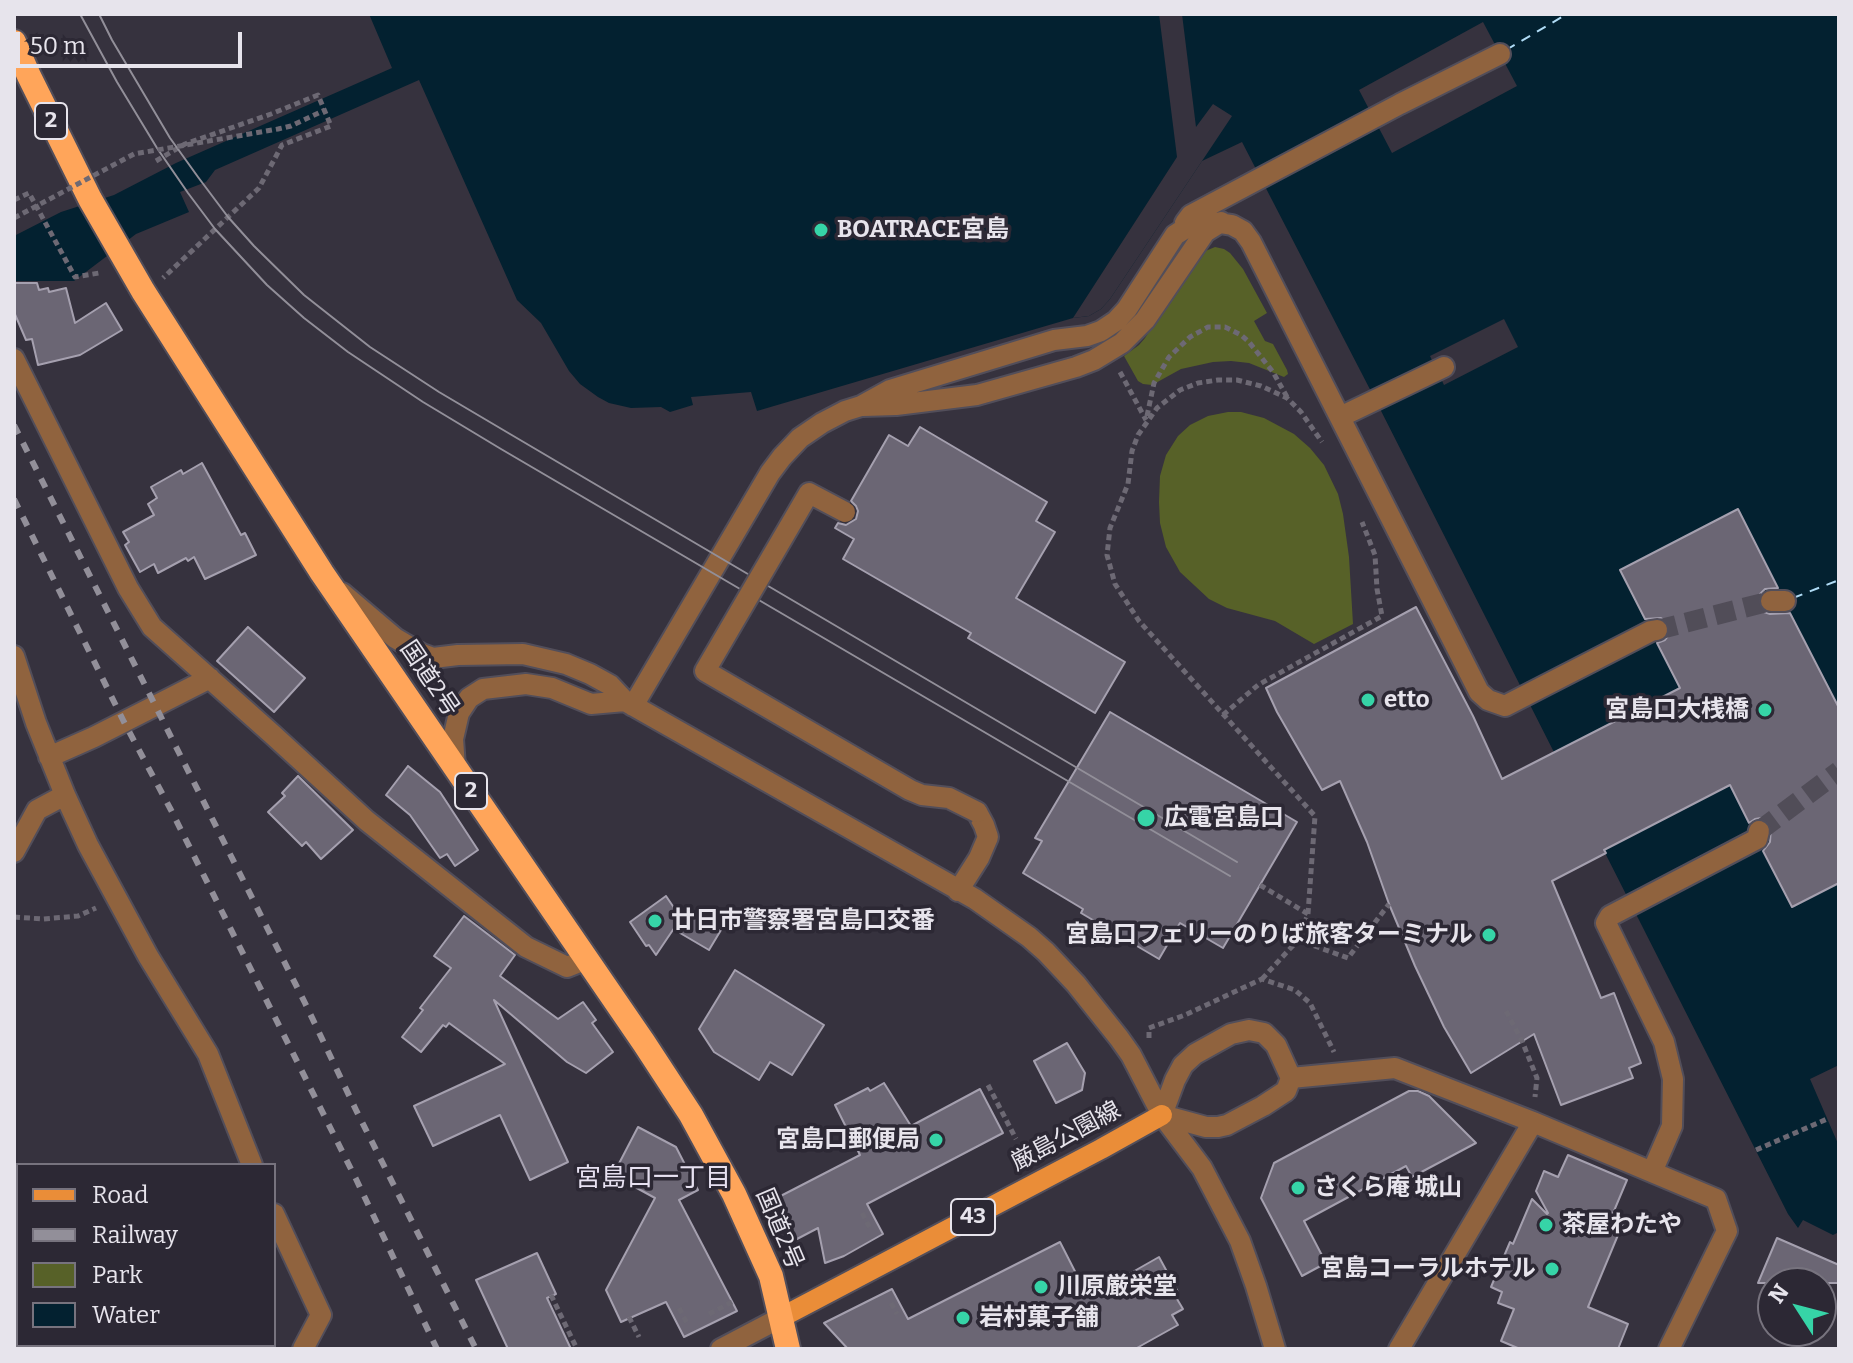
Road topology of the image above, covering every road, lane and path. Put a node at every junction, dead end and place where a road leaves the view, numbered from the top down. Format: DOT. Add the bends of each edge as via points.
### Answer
graph roads {
  1 [pos="14,42"];
  2 [pos="1500,54"];
  3 [pos="325,110"];
  4 [pos="156,161"];
  5 [pos="14,200"];
  6 [pos="36,206"];
  7 [pos="14,218"];
  8 [pos="1221,222"];
  9 [pos="1175,235"];
  10 [pos="99,273"];
  11 [pos="163,278"];
  12 [pos="1109,352"];
  13 [pos="14,359"];
  14 [pos="1444,367"];
  15 [pos="1287,398"];
  16 [pos="861,406"];
  17 [pos="1340,417"];
  18 [pos="1146,421"];
  19 [pos="1326,448"];
  20 [pos="845,512"];
  21 [pos="1361,520"];
  22 [pos="322,573"];
  23 [pos="1654,630"];
  24 [pos="14,656"];
  25 [pos="210,678"];
  26 [pos="629,703"];
  27 [pos="1223,715"];
  28 [pos="49,757"];
  29 [pos="455,767"];
  30 [pos="65,795"];
  31 [pos="1758,835"];
  32 [pos="14,852"];
  33 [pos="1260,885"];
  34 [pos="958,891"];
  35 [pos="1389,904"];
  36 [pos="100,906"];
  37 [pos="1308,914"];
  38 [pos="14,917"];
  39 [pos="1298,940"];
  40 [pos="587,959"];
  41 [pos="1262,979"];
  42 [pos="1506,1011"];
  43 [pos="1291,1078"];
  44 [pos="988,1085"];
  45 [pos="1162,1115"];
  46 [pos="1827,1119"];
  47 [pos="1533,1122"];
  48 [pos="1016,1139"];
  49 [pos="1756,1150"];
  50 [pos="251,1163"];
  51 [pos="1652,1172"];
  52 [pos="862,1213"];
  53 [pos="276,1218"];
  54 [pos="871,1230"];
  55 [pos="551,1295"];
  56 [pos="732,1302"];
  57 [pos="891,1303"];
  58 [pos="679,1308"];
  59 [pos="709,1314"];
  60 [pos="897,1314"];
  61 [pos="629,1317"];
  62 [pos="782,1317"];
  63 [pos="687,1323"];
  64 [pos="639,1337"];
  65 [pos="303,1349"];
  66 [pos="577,1349"];
  67 [pos="721,1349"];
  68 [pos="788,1349"];
  69 [pos="1275,1349"];
  70 [pos="1399,1349"];
  71 [pos="1669,1349"];
  1 -- 22 [label="highway, 国道2号 / 2" via="119,250"];
  2 -- 9 [label="street" via="1191,215"];
  3 -- 4 [label="path" via="318,95 184,142"];
  3 -- 6 [label="path, bridge" via="278,129 134,154"];
  3 -- 11 [label="path" via="331,126 282,145 259,188"];
  5 -- 6 [label="path" via="29,193"];
  6 -- 7 [label="path, bridge"];
  6 -- 10 [label="path" via="75,277"];
  8 -- 9 [label="street" via="1192,224"];
  8 -- 12 [label="street" via="1205,232 1145,320"];
  8 -- 17 [label="street" via="1243,231 1251,242"];
  9 -- 16 [label="street" via="1127,309 1101,331 890,390"];
  12 -- 16 [label="street" via="1076,367 977,395"];
  12 -- 18 [label="path"];
  13 -- 25 [label="street" via="128,588 152,627"];
  14 -- 17 [label="street"];
  15 -- 18 [label="path" via="1248,382 1208,381 1180,390"];
  15 -- 18 [label="path" via="1249,342 1225,327 1208,327 1169,357 1154,383"];
  15 -- 19 [label="path"];
  16 -- 26 [label="street" via="822,423 782,457"];
  17 -- 23 [label="street" via="1479,692 1488,700 1505,706"];
  18 -- 27 [label="path" via="1132,451 1107,555 1115,584 1139,621"];
  20 -- 34 [label="street, bridge" via="809,493 705,671 910,790 949,798 977,812 988,837"];
  21 -- 27 [label="path" via="1375,555 1382,616 1258,685"];
  22 -- 26 [label="street" via="395,638 422,654 545,658 590,674"];
  22 -- 29 [label="highway, 国道2号 / 2"];
  24 -- 28 [label="street"];
  25 -- 28 [label="street"];
  25 -- 40 [label="street" via="367,821 526,947 567,967"];
  26 -- 29 [label="street" via="591,704 526,684 483,689 459,713 453,739"];
  26 -- 34 [label="street"];
  27 -- 37 [label="path" via="1315,816"];
  28 -- 30 [label="street"];
  29 -- 40 [label="highway, 国道2号 / 2"];
  30 -- 32 [label="street" via="37,810"];
  30 -- 50 [label="street" via="148,956 208,1054"];
  31 -- 51 [label="street" via="1610,916 1606,923 1664,1042 1673,1079 1672,1126"];
  33 -- 37 [label="path"];
  34 -- 45 [label="street" via="1029,937 1076,984 1131,1055"];
  35 -- 39 [label="path" via="1348,958"];
  36 -- 38 [label="path" via="78,916"];
  37 -- 39 [label="path"];
  39 -- 41 [label="path"];
  40 -- 62 [label="highway, 国道2号 / 2" via="713,1154 771,1276"];
  42 -- 47 [label="path" via="1537,1078"];
  43 -- 45 [label="street" via="1281,1095 1227,1125 1206,1127"];
  43 -- 45 [label="street" via="1276,1045 1264,1033 1231,1034 1183,1065"];
  43 -- 47 [label="street" via="1395,1068"];
  44 -- 48 [label="path"];
  45 -- 62 [label="main road, 厳島公園線 / 43"];
  45 -- 69 [label="street" via="1202,1168 1240,1241"];
  46 -- 49 [label="path"];
  47 -- 51 [label="street"];
  47 -- 70 [label="street"];
  51 -- 71 [label="street" via="1716,1199 1727,1231"];
  52 -- 54 [label="path"];
  53 -- 65 [label="street" via="321,1315"];
  55 -- 66 [label="path"];
  56 -- 59 [label="path"];
  57 -- 60 [label="path"];
  58 -- 63 [label="path"];
  61 -- 64 [label="path"];
  62 -- 67 [label="street"];
  62 -- 68 [label="highway, 国道2号 / 2"];
}
